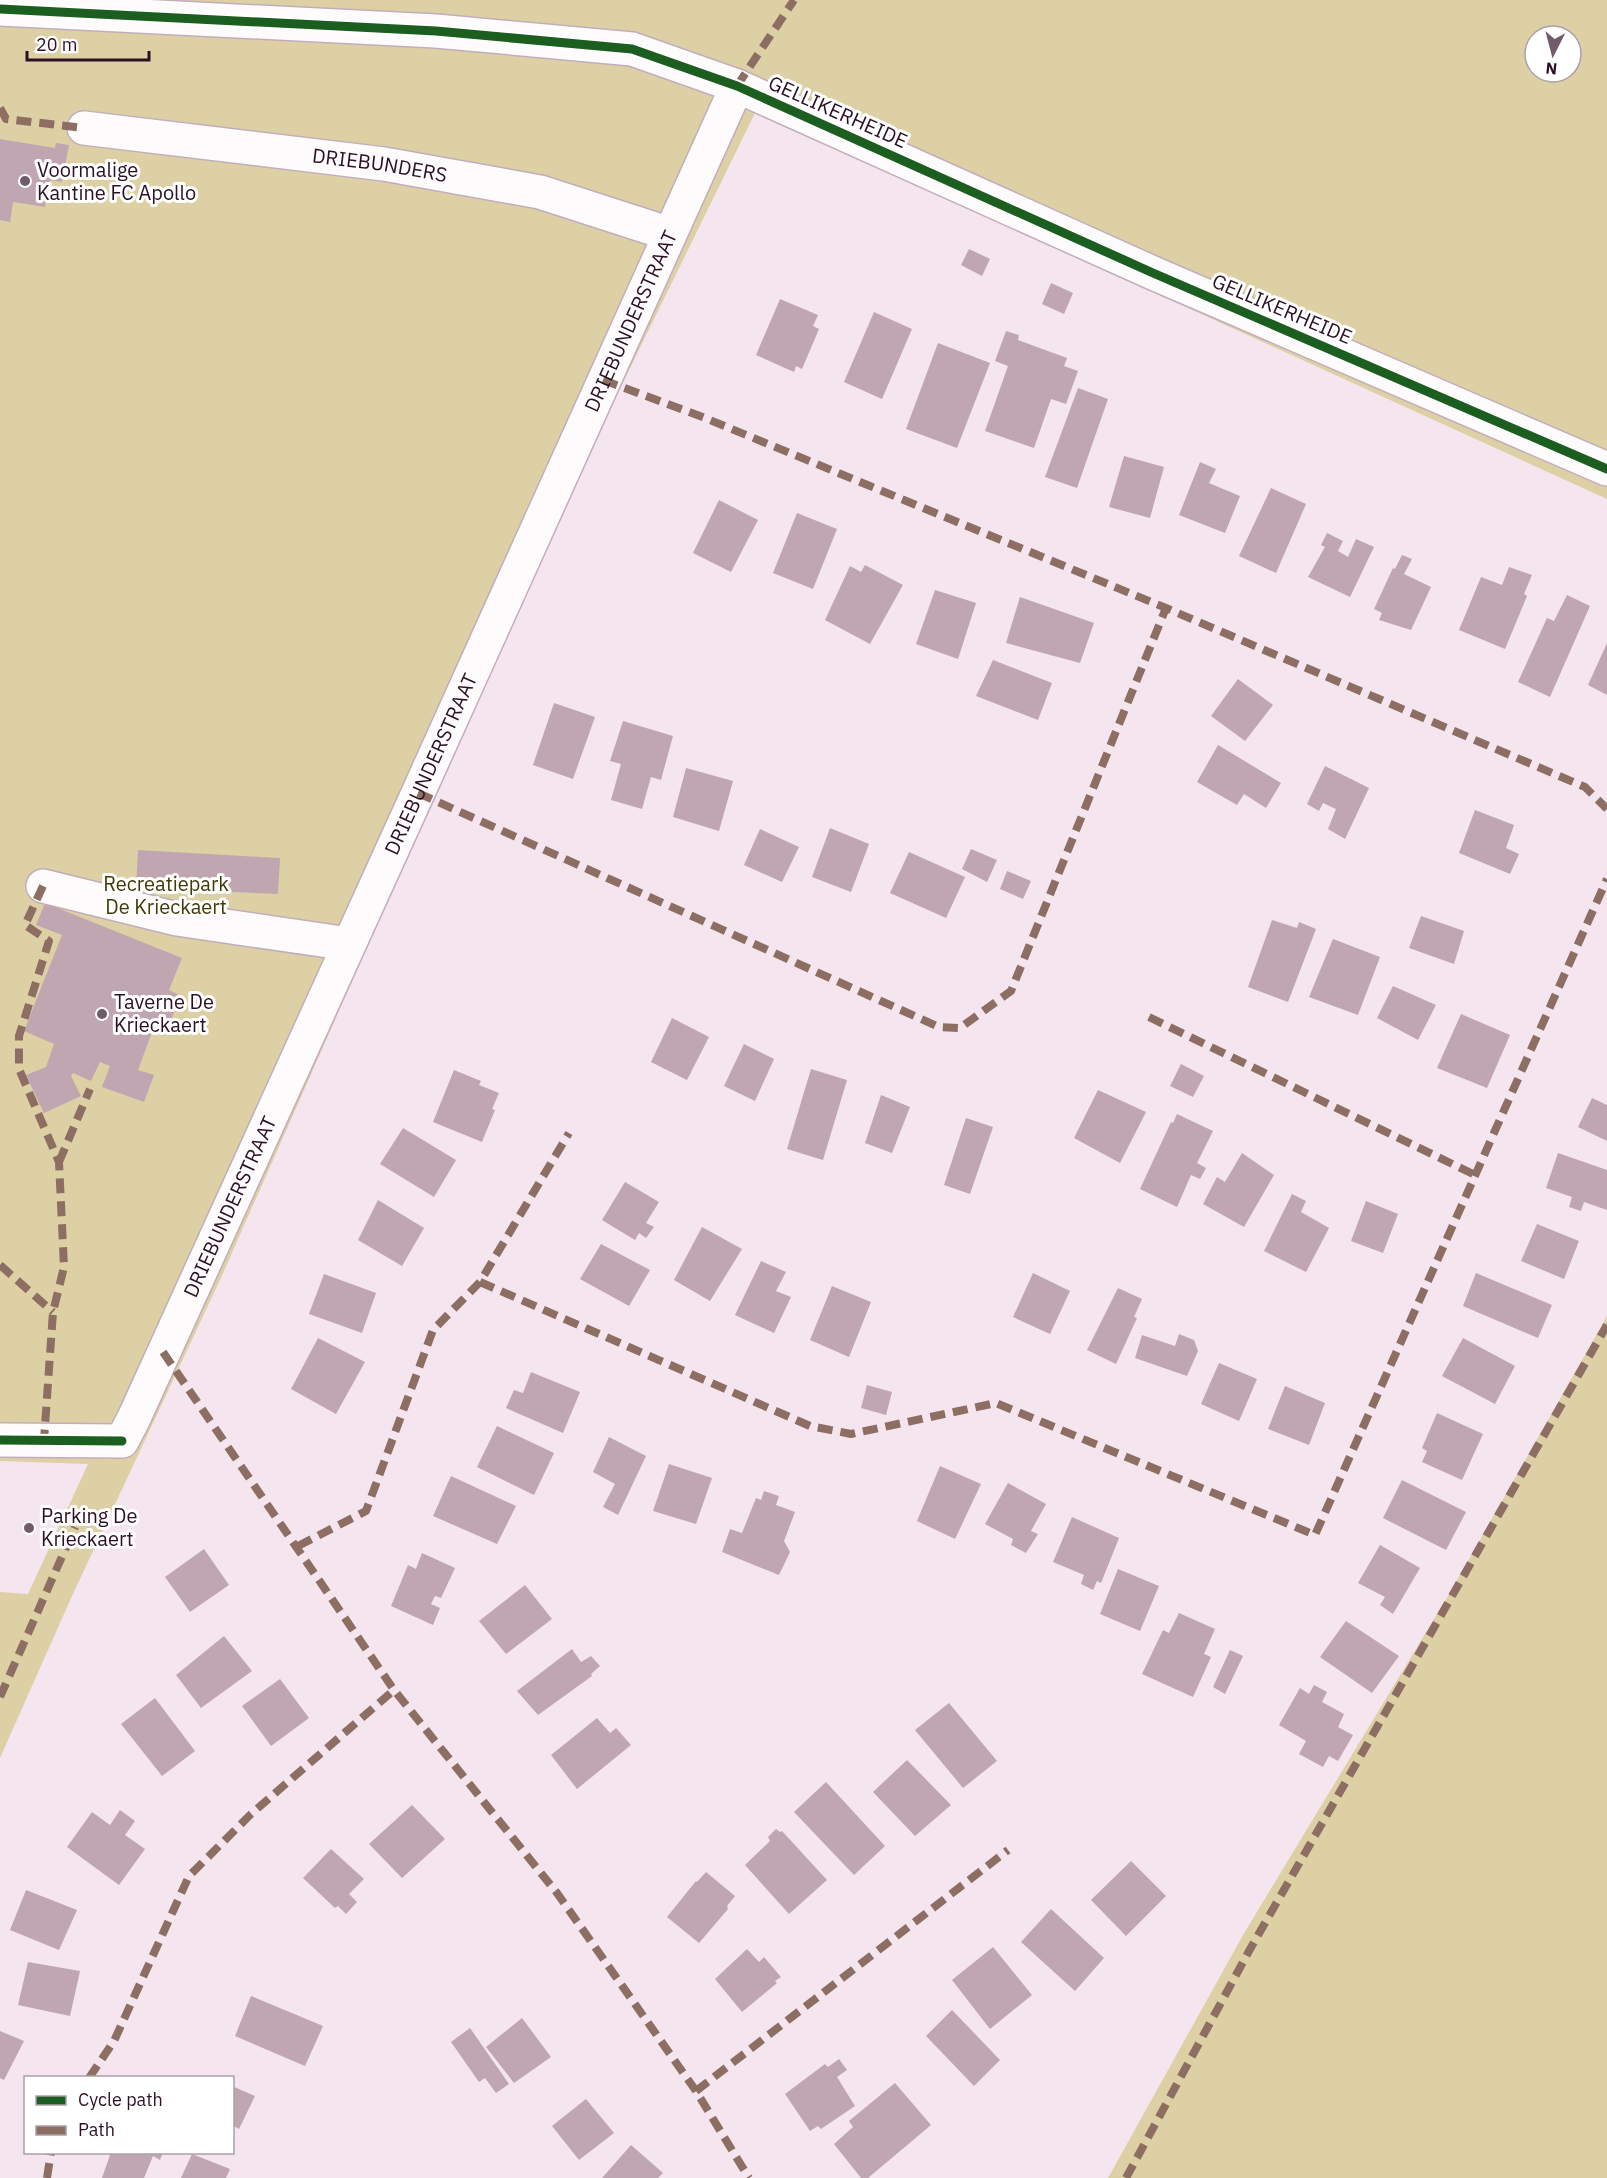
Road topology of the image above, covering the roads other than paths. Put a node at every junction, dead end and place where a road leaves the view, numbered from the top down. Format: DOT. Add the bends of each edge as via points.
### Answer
graph roads {
  1 [pos="0,9"];
  2 [pos="737,87"];
  3 [pos="84,128"];
  4 [pos="670,234"];
  5 [pos="1607,469"];
  6 [pos="43,886"];
  7 [pos="349,944"];
  8 [pos="0,1440"];
  1 -- 2 [label="street, GELLIKERHEIDE" via="436,31 632,49"];
  2 -- 4 [label="street, DRIEBUNDERSTRAAT"];
  2 -- 5 [label="street, GELLIKERHEIDE" via="1153,273"];
  3 -- 4 [label="street, DRIEBUNDERS" via="384,164 540,192"];
  4 -- 7 [label="street, DRIEBUNDERSTRAAT"];
  6 -- 7 [label="street" via="177,919"];
  7 -- 8 [label="street, DRIEBUNDERSTRAAT" via="122,1441"];
}
